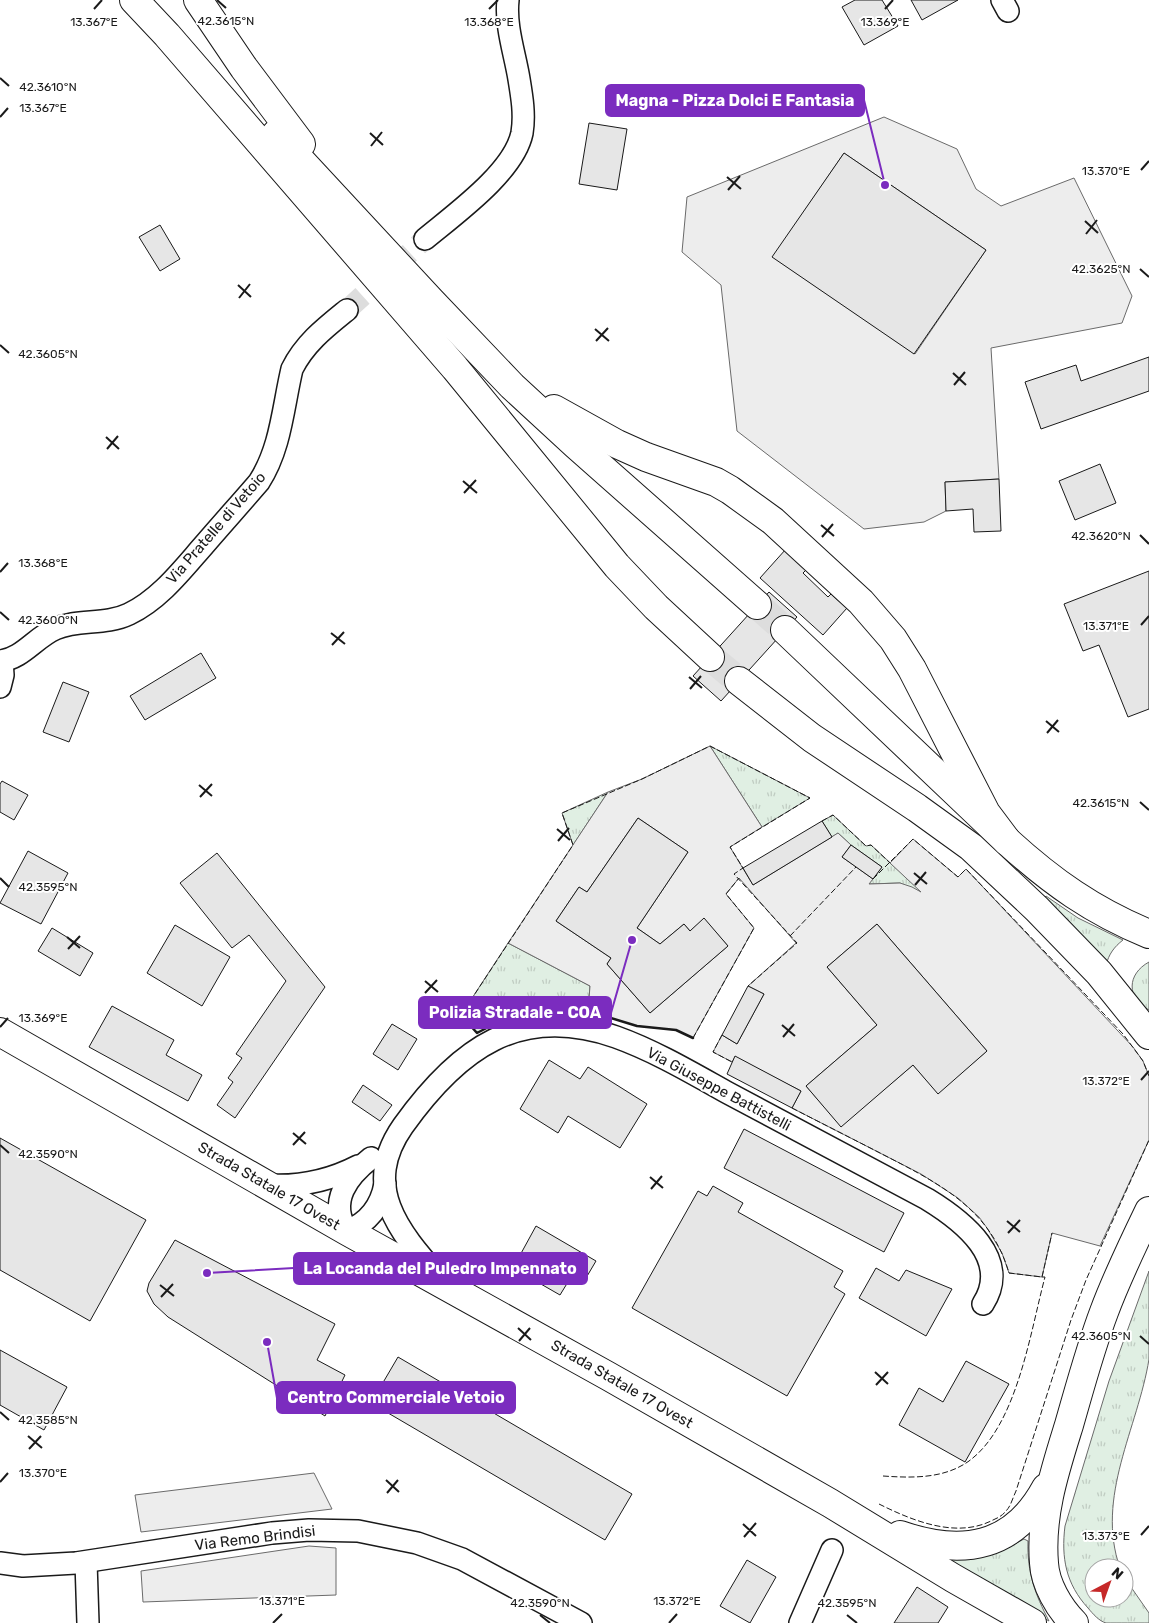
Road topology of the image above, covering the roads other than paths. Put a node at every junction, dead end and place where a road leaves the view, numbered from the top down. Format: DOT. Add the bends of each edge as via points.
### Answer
graph roads {
  1 [pos="134,0"];
  2 [pos="198,0"];
  3 [pos="508,0"];
  4 [pos="160,8"];
  5 [pos="425,239"];
  6 [pos="365,247"];
  7 [pos="347,310"];
  8 [pos="478,350"];
  9 [pos="757,605"];
  10 [pos="785,630"];
  11 [pos="710,657"];
  12 [pos="1,661"];
  13 [pos="739,681"];
  14 [pos="0,687"];
  15 [pos="1007,841"];
  16 [pos="1149,934"];
  17 [pos="0,1032"];
  18 [pos="1149,1035"];
  19 [pos="402,1128"];
  20 [pos="371,1158"];
  21 [pos="386,1180"];
  22 [pos="266,1184"];
  23 [pos="1149,1211"];
  24 [pos="347,1231"];
  25 [pos="446,1286"];
  26 [pos="983,1304"];
  27 [pos="1057,1465"];
  28 [pos="830,1503"];
  29 [pos="832,1550"];
  30 [pos="86,1562"];
  31 [pos="0,1563"];
  32 [pos="88,1623"];
  33 [pos="581,1623"];
  34 [pos="800,1623"];
  35 [pos="1032,1623"];
  36 [pos="1074,1623"];
  1 -- 6 [label="main road"];
  2 -- 6 [label="main road"];
  3 -- 5 [label="street" via="509,27 524,114 522,134 502,170"];
  4 -- 6 [label="main road"];
  6 -- 8 [label="main road"];
  6 -- 11 [label="main road" via="462,376 616,566"];
  7 -- 12 [label="street, Via Pratelle di Vetoio" via="313,339 292,369 274,453 266,471 175,578 130,613 114,619 58,628 17,655"];
  8 -- 9 [label="main road" via="536,408"];
  8 -- 15 [label="main road" via="530,392 578,424 617,444 716,482 742,498 774,521 862,602 894,640 912,669 977,797"];
  10 -- 15 [label="main road"];
  12 -- 14 [label="street" via="3,675"];
  13 -- 18 [label="main road" via="812,738 971,847 1092,966"];
  15 -- 16 [label="main road" via="1062,888"];
  17 -- 22 [label="main road, Strada Statale 17 Ovest"];
  19 -- 20 [label="street, Via Giuseppe Battistelli"];
  19 -- 21 [label="street, Via Giuseppe Battistelli" via="390,1148"];
  19 -- 26 [label="street, Via Giuseppe Battistelli" via="441,1079 472,1052 512,1032 562,1025 625,1040 949,1213 976,1239 989,1260 992,1286"];
  20 -- 22 [label="street, Via Giuseppe Battistelli" via="337,1176 310,1184"];
  20 -- 24 [label="street, Via Giuseppe Battistelli" via="354,1173 341,1195 340,1217"];
  21 -- 24 [label="street, Via Giuseppe Battistelli" via="383,1195 374,1211"];
  21 -- 25 [label="street, Via Giuseppe Battistelli" via="388,1202 396,1222"];
  22 -- 24 [label="main road, Strada Statale 17 Ovest"];
  23 -- 27 [label="main road" via="1104,1312"];
  24 -- 25 [label="main road, Strada Statale 17 Ovest"];
  25 -- 28 [label="main road, Strada Statale 17 Ovest"];
  27 -- 28 [label="main road" via="1036,1505 1016,1527 996,1538 966,1546 918,1541 872,1524"];
  27 -- 36 [label="main road" via="1046,1517 1044,1565 1053,1593"];
  28 -- 35 [label="main road, Strada Statale 17 Ovest"];
  29 -- 34 [label="street"];
  30 -- 31 [label="street, Via Remo Brindisi" via="23,1566"];
  30 -- 32 [label="street"];
  30 -- 33 [label="street, Via Remo Brindisi" via="272,1533 358,1531 417,1543 462,1559"];
}
